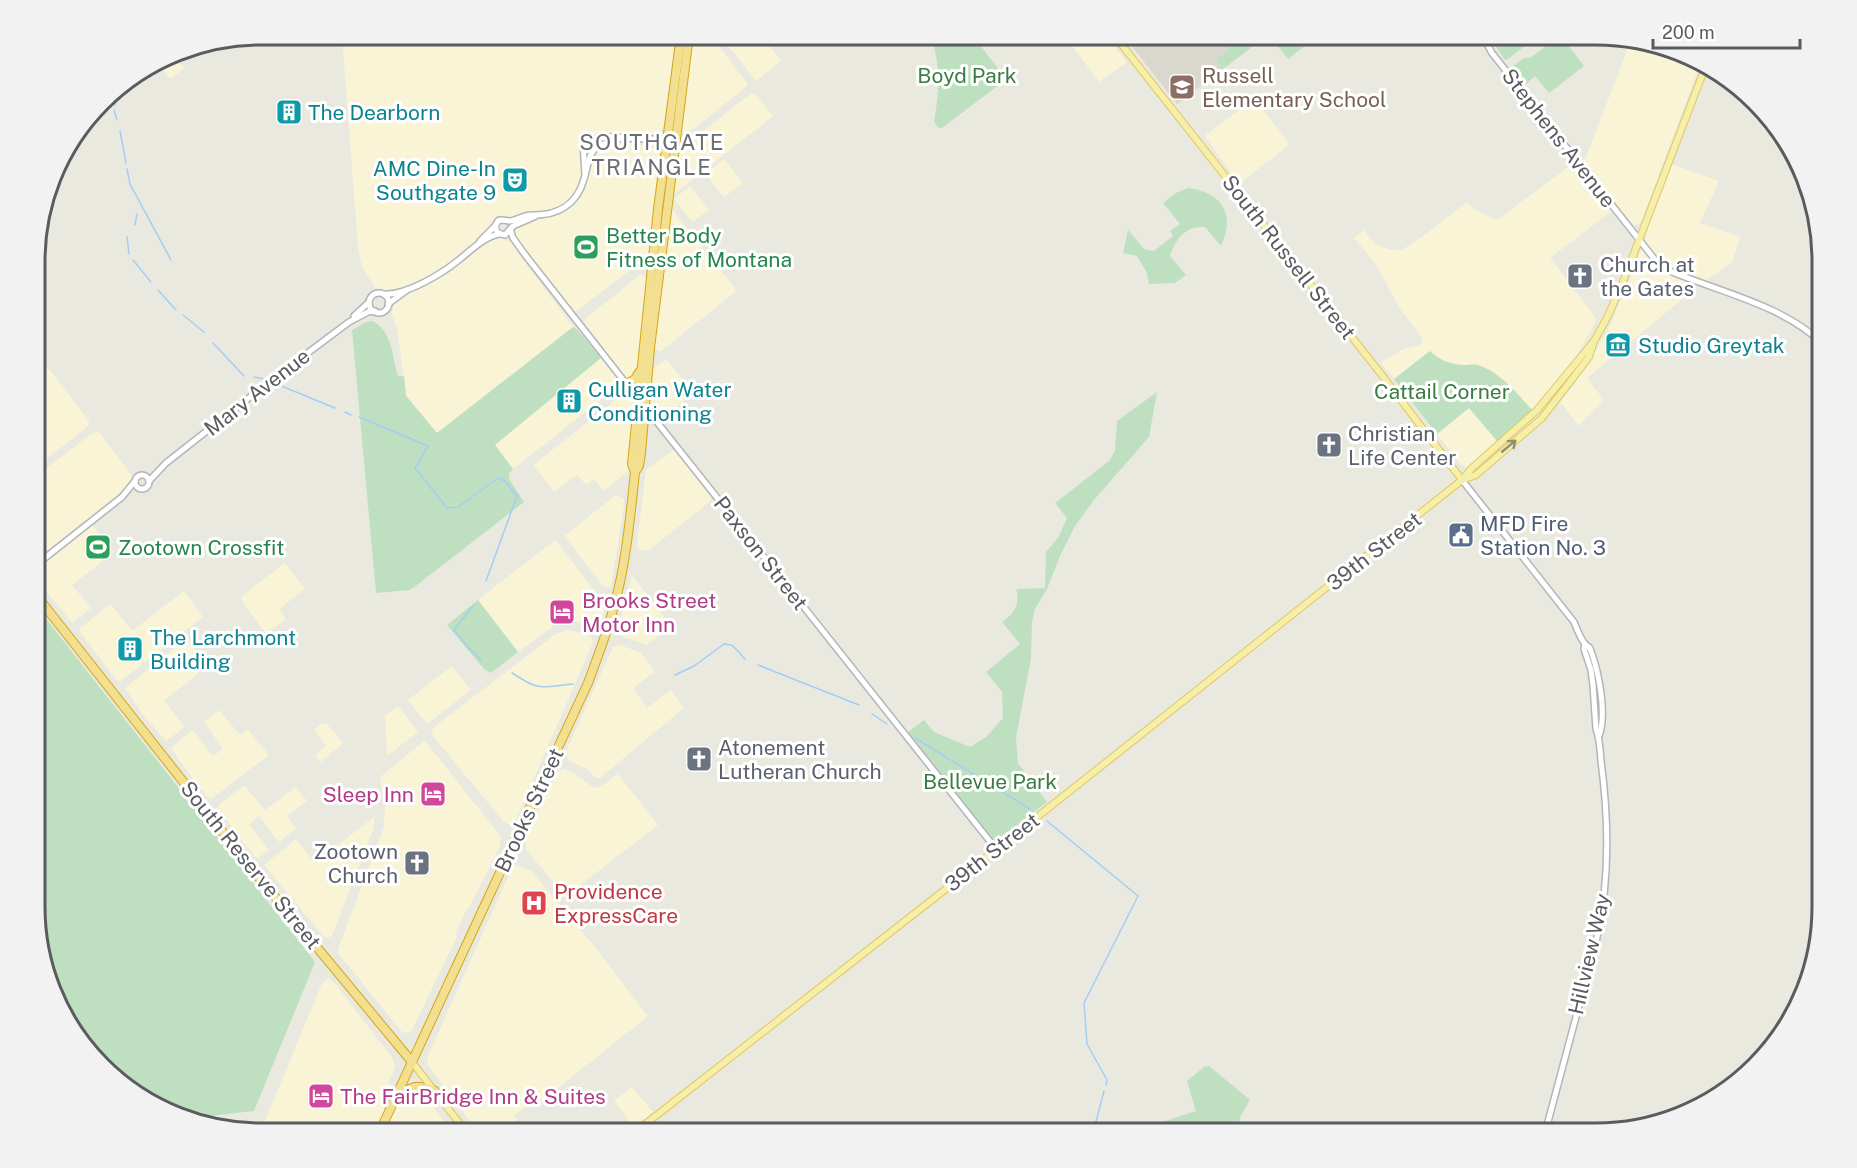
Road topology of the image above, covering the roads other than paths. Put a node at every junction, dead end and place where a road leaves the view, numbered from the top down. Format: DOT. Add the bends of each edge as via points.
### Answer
graph roads {
  1 [pos="680,45"];
  2 [pos="687,45"];
  3 [pos="1123,45"];
  4 [pos="1489,45"];
  5 [pos="1703,73"];
  6 [pos="621,138"];
  7 [pos="595,139"];
  8 [pos="671,140"];
  9 [pos="584,147"];
  10 [pos="595,149"];
  11 [pos="585,176"];
  12 [pos="536,216"];
  13 [pos="507,220"];
  14 [pos="495,226"];
  15 [pos="511,228"];
  16 [pos="501,235"];
  17 [pos="1639,240"];
  18 [pos="472,250"];
  19 [pos="526,256"];
  20 [pos="410,288"];
  21 [pos="383,294"];
  22 [pos="369,302"];
  23 [pos="388,304"];
  24 [pos="375,311"];
  25 [pos="349,322"];
  26 [pos="1812,334"];
  27 [pos="1594,341"];
  28 [pos="641,367"];
  29 [pos="1570,371"];
  30 [pos="626,384"];
  31 [pos="639,400"];
  32 [pos="645,407"];
  33 [pos="1535,424"];
  34 [pos="635,472"];
  35 [pos="148,478"];
  36 [pos="1462,480"];
  37 [pos="135,482"];
  38 [pos="141,489"];
  39 [pos="122,497"];
  40 [pos="45,559"];
  41 [pos="45,606"];
  42 [pos="996,849"];
  43 [pos="412,1062"];
  44 [pos="435,1091"];
  45 [pos="393,1102"];
  46 [pos="384,1123"];
  47 [pos="459,1123"];
  48 [pos="647,1123"];
  49 [pos="1548,1123"];
  1 -- 8 [label="highway, Brooks Street"];
  2 -- 8 [label="highway, Brooks Street"];
  3 -- 36 [label="main road, South Russell Street"];
  4 -- 17 [label="street, Stephens Avenue"];
  5 -- 17 [label="main road"];
  6 -- 7 [label="street"];
  6 -- 8 [label="street"];
  6 -- 10 [label="street"];
  7 -- 9 [label="street" via="586,138"];
  7 -- 10 [label="street"];
  8 -- 28 [label="highway, Brooks Street"];
  8 -- 32 [label="highway, Brooks Street"];
  9 -- 10 [label="street"];
  9 -- 11 [label="street"];
  10 -- 11 [label="street"];
  11 -- 12 [label="street" via="577,197 569,205 556,213"];
  12 -- 13 [label="street"];
  12 -- 15 [label="street"];
  13 -- 14 [label="street" via="500,220"];
  13 -- 15 [label="street"];
  14 -- 16 [label="street"];
  14 -- 18 [label="street"];
  15 -- 16 [label="street"];
  15 -- 19 [label="street, Paxson Street"];
  16 -- 18 [label="street"];
  16 -- 19 [label="street, Paxson Street"];
  17 -- 26 [label="street, Stephens Avenue" via="1665,268 1786,318"];
  17 -- 27 [label="main road" via="1617,297"];
  18 -- 20 [label="street" via="439,275"];
  19 -- 30 [label="street, Paxson Street"];
  20 -- 21 [label="street"];
  20 -- 23 [label="street"];
  21 -- 22 [label="street" via="375,294"];
  21 -- 23 [label="street"];
  22 -- 24 [label="street"];
  22 -- 25 [label="street, Mary Avenue"];
  23 -- 24 [label="street" via="383,312"];
  24 -- 25 [label="street, Mary Avenue"];
  25 -- 35 [label="street, Mary Avenue"];
  27 -- 29 [label="main road"];
  27 -- 33 [label="main road" via="1588,357 1566,388"];
  28 -- 30 [label="highway" via="635,379"];
  28 -- 31 [label="highway, Brooks Street"];
  29 -- 33 [label="main road" via="1569,378"];
  29 -- 36 [label="main road" via="1526,421"];
  30 -- 31 [label="street, Paxson Street"];
  31 -- 32 [label="street, Paxson Street"];
  31 -- 34 [label="highway, Brooks Street" via="632,464"];
  32 -- 34 [label="highway, Brooks Street" via="639,466"];
  32 -- 42 [label="street, Paxson Street"];
  36 -- 33 [label="main road, one-way" via="1476,475"];
  34 -- 43 [label="highway, Brooks Street" via="620,582 588,683"];
  35 -- 37 [label="street" via="139,475"];
  35 -- 38 [label="street" via="147,487"];
  36 -- 42 [label="main road, 39th Street"];
  36 -- 49 [label="street, Hillview Way" via="1574,622 1592,654 1601,697 1599,736 1606,868 1602,915"];
  37 -- 38 [label="street"];
  37 -- 39 [label="street"];
  38 -- 39 [label="street"];
  39 -- 40 [label="street"];
  41 -- 43 [label="highway, South Reserve Street" via="252,869"];
  42 -- 48 [label="main road, 39th Street"];
  43 -- 44 [label="main road, South Reserve Street"];
  43 -- 45 [label="highway, Brooks Street"];
  44 -- 45 [label="highway" via="413,1086"];
  44 -- 47 [label="main road, South Reserve Street"];
  45 -- 46 [label="highway, Brooks Street"];
}
